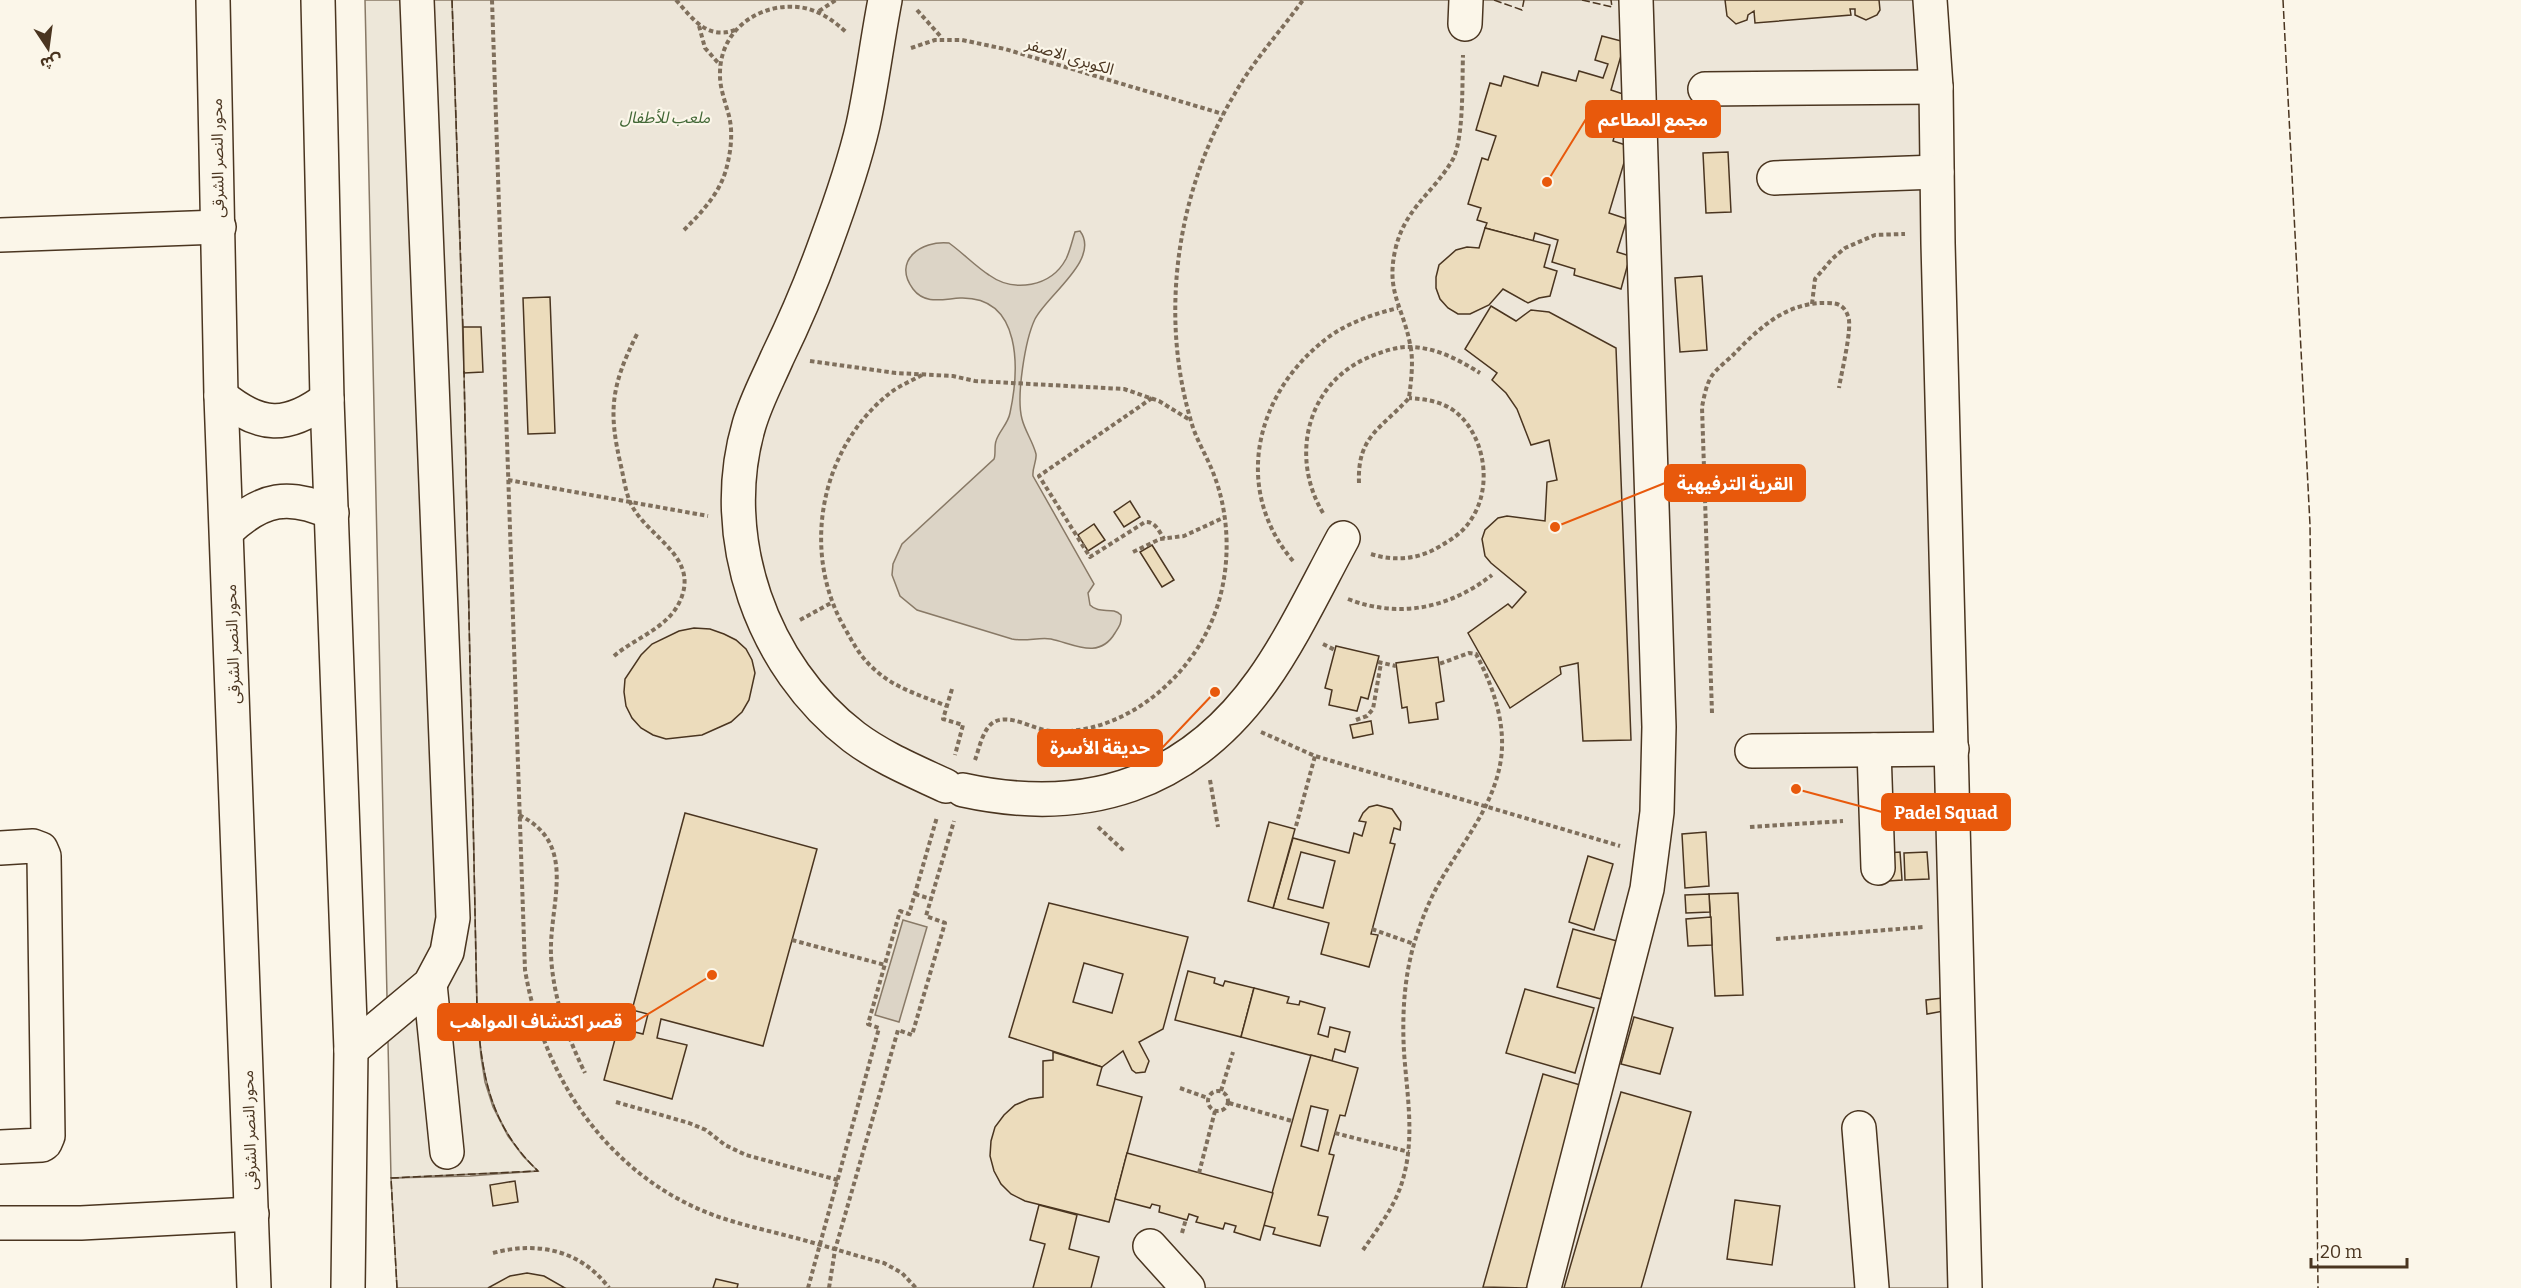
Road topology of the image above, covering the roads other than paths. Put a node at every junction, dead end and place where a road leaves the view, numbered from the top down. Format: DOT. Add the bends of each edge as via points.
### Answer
graph roads {
  1 [pos="213,0"];
  2 [pos="318,0"];
  3 [pos="417,0"];
  4 [pos="885,0"];
  5 [pos="1636,0"];
  6 [pos="1930,0"];
  7 [pos="1936,87"];
  8 [pos="1705,89"];
  9 [pos="1937,172"];
  10 [pos="1774,178"];
  11 [pos="219,227"];
  12 [pos="0,235"];
  13 [pos="221,396"];
  14 [pos="327,399"];
  15 [pos="332,513"];
  16 [pos="228,530"];
  17 [pos="1343,538"];
  18 [pos="1952,749"];
  19 [pos="1874,750"];
  20 [pos="1752,751"];
  21 [pos="0,848"];
  22 [pos="1878,868"];
  23 [pos="430,984"];
  24 [pos="351,1050"];
  25 [pos="1859,1128"];
  26 [pos="0,1147"];
  27 [pos="447,1152"];
  28 [pos="252,1214"];
  29 [pos="0,1223"];
  30 [pos="1150,1246"];
  31 [pos="254,1288"];
  32 [pos="348,1288"];
  33 [pos="1188,1288"];
  34 [pos="1544,1288"];
  35 [pos="1872,1288"];
  36 [pos="1965,1288"];
  1 -- 11 [label="main road, محور النصر الشرقى"];
  2 -- 14 [label="main road"];
  3 -- 23 [label="main road" via="453,918 447,952"];
  4 -- 17 [label="main road" via="862,126 845,185 826,243 757,398 742,459 740,522 761,615 790,669 830,716 878,754 955,788 1001,798 1033,801 1095,795 1153,776 1204,746 1262,681"];
  5 -- 34 [label="main road" via="1659,727 1657,812 1639,925"];
  6 -- 7 [label="main road"];
  7 -- 8 [label="main road"];
  7 -- 9 [label="main road"];
  9 -- 10 [label="main road"];
  9 -- 18 [label="main road"];
  11 -- 12 [label="main road"];
  11 -- 13 [label="main road, محور النصر الشرقى"];
  13 -- 14 [label="main road" via="239,411 262,420 286,421 308,414"];
  13 -- 16 [label="main road, محور النصر الشرقى"];
  14 -- 15 [label="main road"];
  15 -- 16 [label="main road" via="311,503 288,500 265,504 245,514"];
  15 -- 24 [label="main road"];
  16 -- 28 [label="main road, محور النصر الشرقى"];
  18 -- 19 [label="main road"];
  18 -- 36 [label="main road"];
  19 -- 20 [label="main road"];
  19 -- 22 [label="main road"];
  21 -- 26 [label="main road" via="33,846 44,856 48,1136 42,1145"];
  23 -- 24 [label="main road"];
  23 -- 27 [label="main road"];
  24 -- 32 [label="main road"];
  25 -- 35 [label="main road"];
  28 -- 29 [label="main road"];
  28 -- 31 [label="main road, محور النصر الشرقى"];
  30 -- 33 [label="main road"];
}
